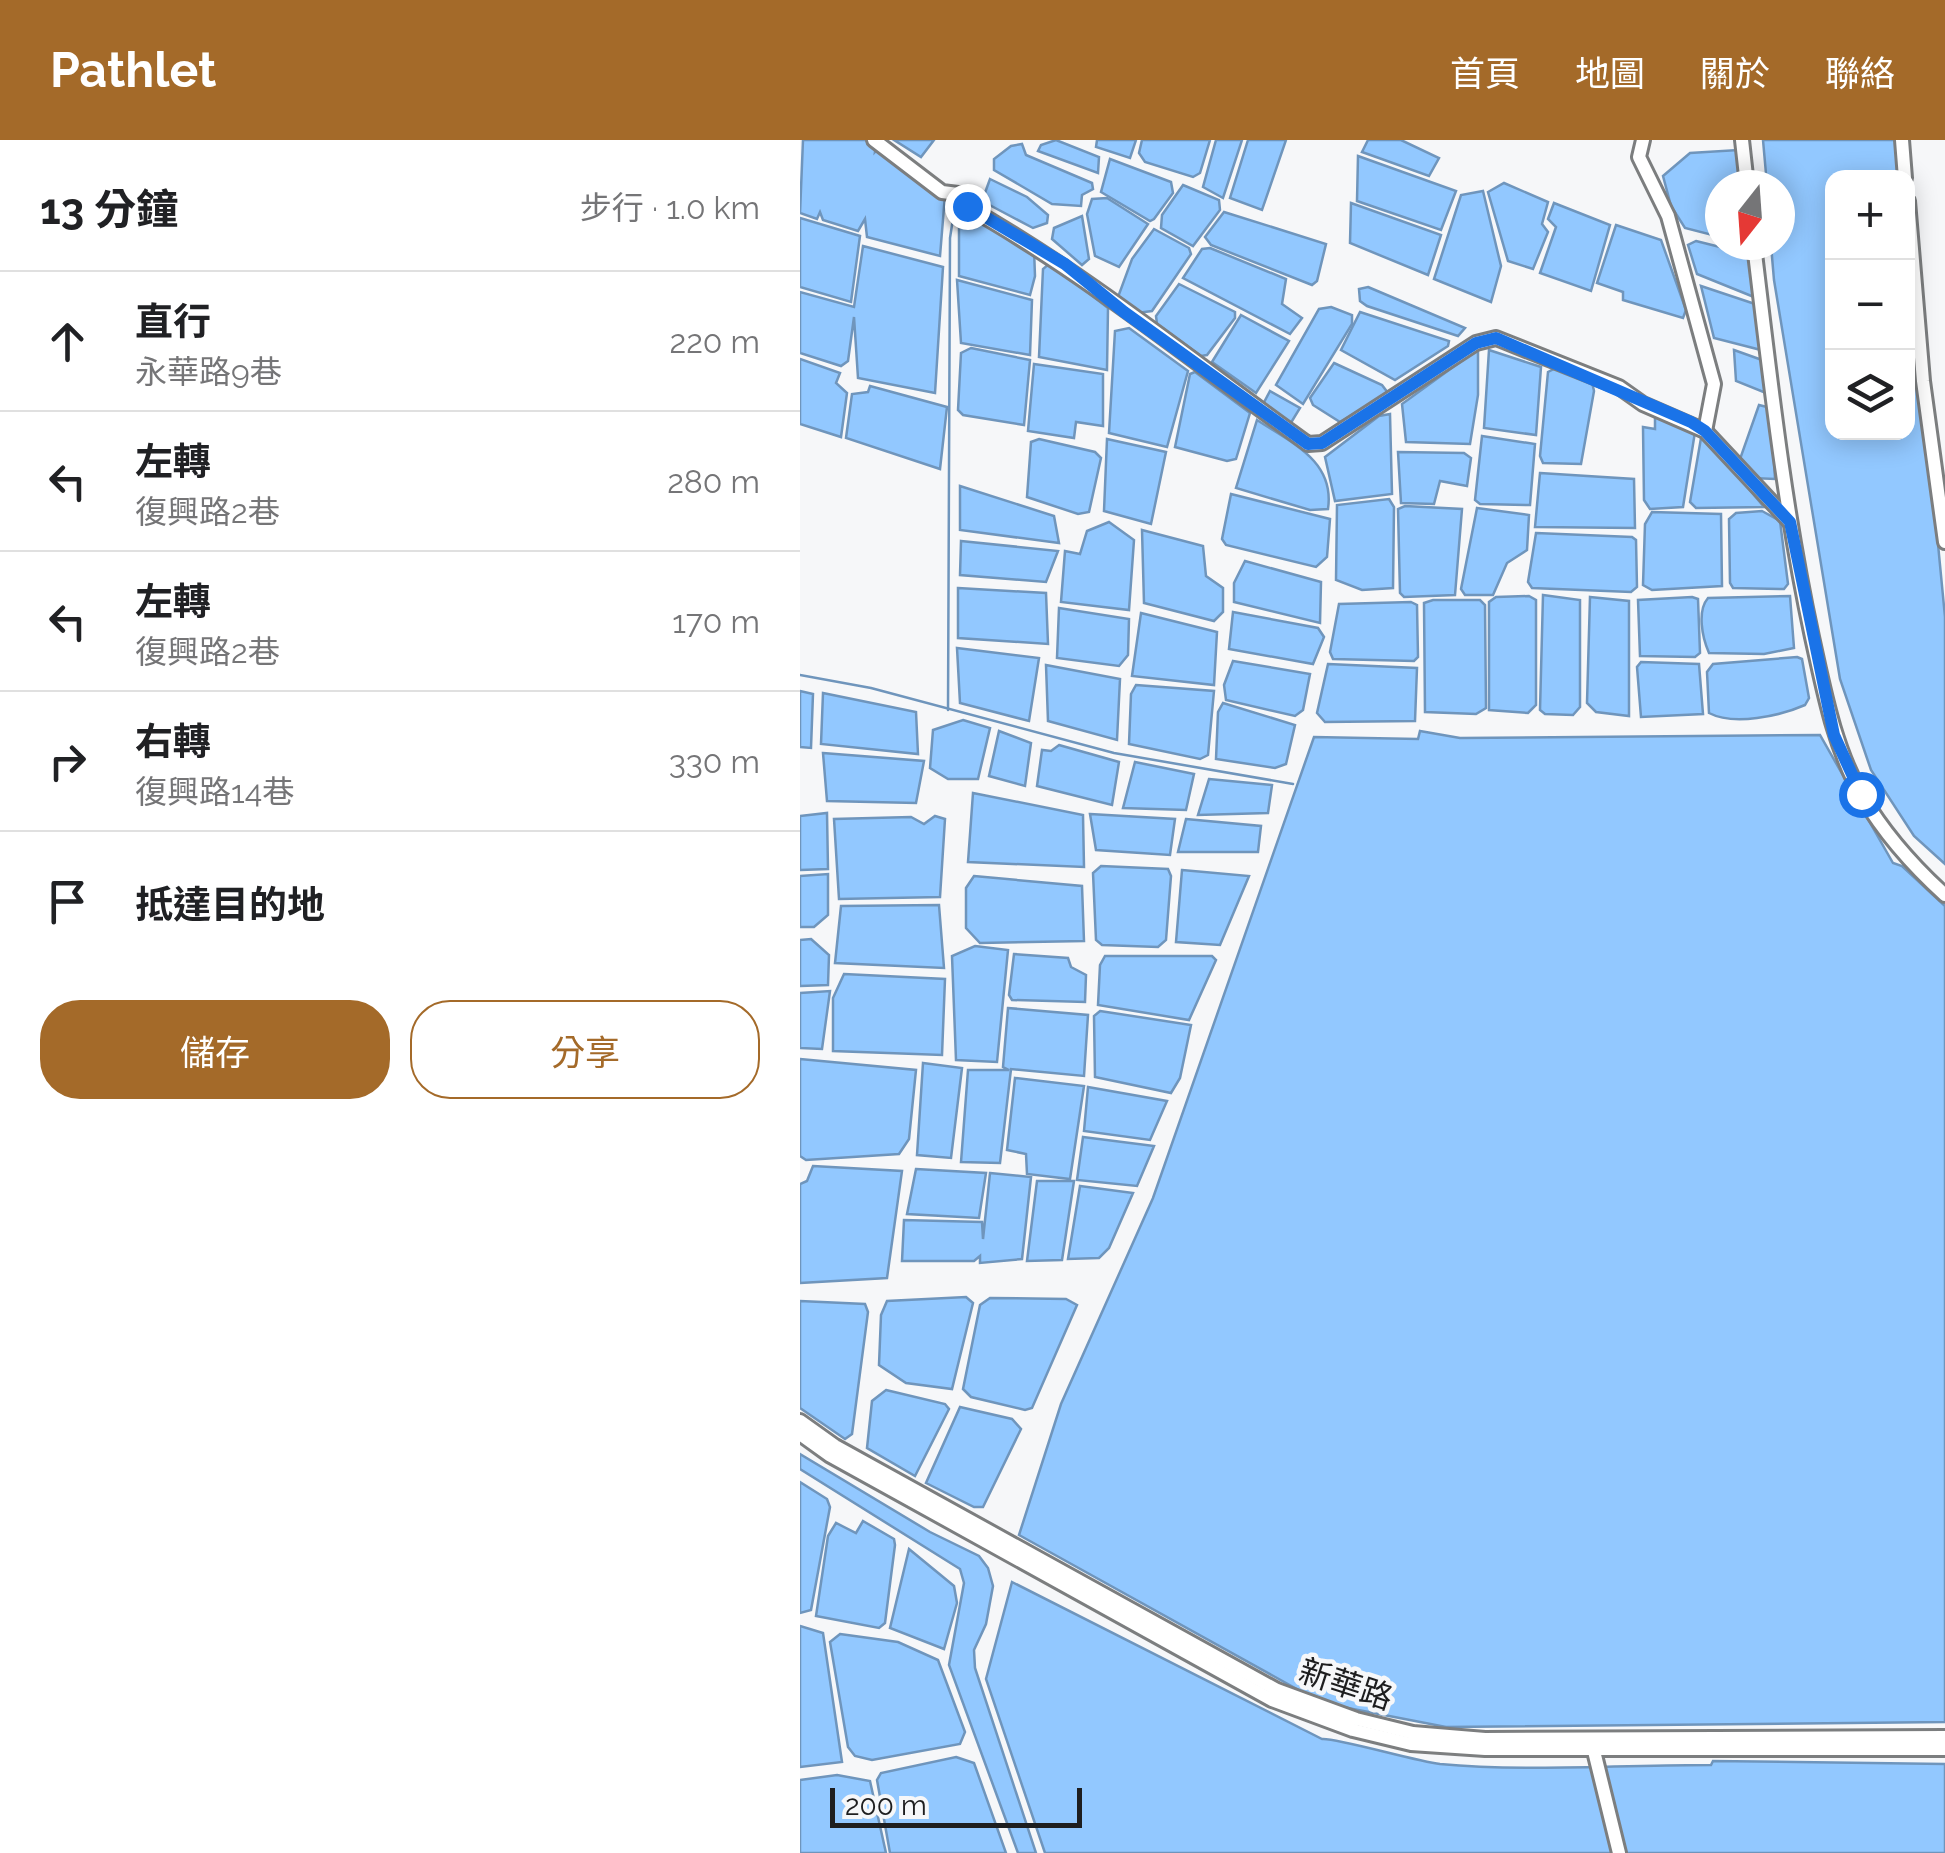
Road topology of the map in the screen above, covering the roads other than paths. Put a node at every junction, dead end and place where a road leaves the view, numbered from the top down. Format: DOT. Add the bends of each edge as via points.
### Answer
graph roads {
  1 [pos="874,140"];
  2 [pos="1643,140"];
  3 [pos="1742,140"];
  4 [pos="1902,140"];
  5 [pos="1745,170"];
  6 [pos="1905,170"];
  7 [pos="1756,260"];
  8 [pos="1913,260"];
  9 [pos="1705,431"];
  10 [pos="1790,522"];
  11 [pos="1945,542"];
  12 [pos="1945,895"];
  13 [pos="800,1421"];
  14 [pos="800,1434"];
  15 [pos="1945,1738"];
  16 [pos="1593,1746"];
  17 [pos="1945,1749"];
  18 [pos="1619,1853"];
  1 -- 9 [label="street" via="942,192 958,194 969,208 1065,264 1308,444 1322,443 1476,343 1496,338 1619,387"];
  2 -- 9 [label="street" via="1639,157 1668,216 1714,384"];
  3 -- 5 [label="street"];
  4 -- 6 [label="street"];
  7 -- 10 [label="street"];
  8 -- 11 [label="street"];
  9 -- 10 [label="street"];
  10 -- 12 [label="street" via="1834,735 1884,830"];
  13 -- 16 [label="street, 新華路" via="1277,1690 1412,1734"];
  14 -- 16 [label="street, 新華路" via="1272,1700 1411,1744"];
  15 -- 16 [label="street, 新華路"];
  16 -- 17 [label="street, 新華路"];
  16 -- 18 [label="street"];
}
